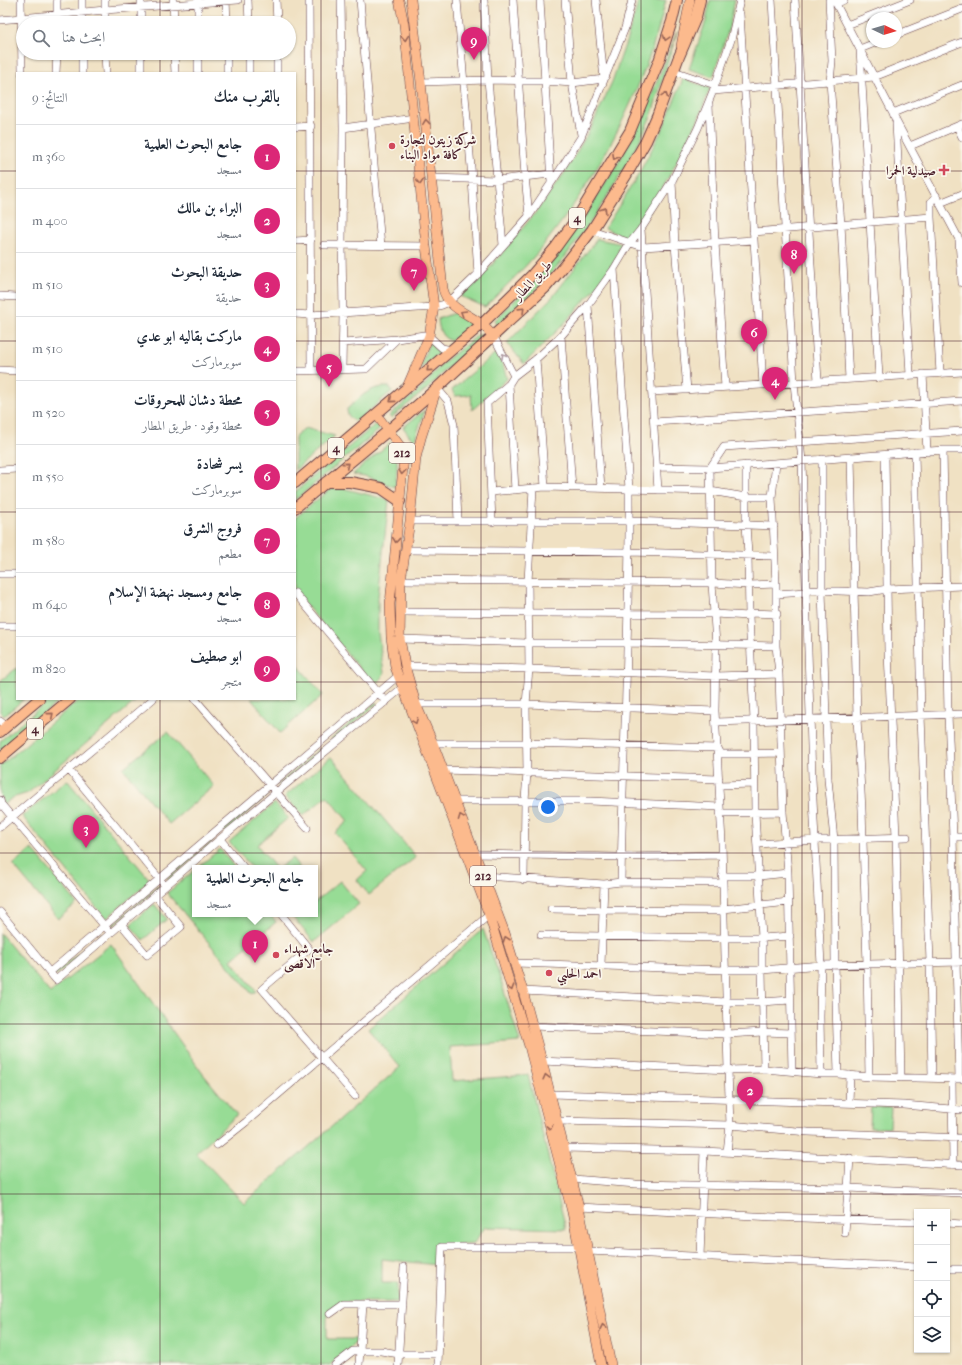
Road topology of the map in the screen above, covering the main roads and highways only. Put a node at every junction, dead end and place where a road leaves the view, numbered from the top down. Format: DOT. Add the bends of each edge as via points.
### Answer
graph roads {
  1 [pos="399,0"];
  2 [pos="410,0"];
  3 [pos="677,0"];
  4 [pos="690,0"];
  5 [pos="700,0"];
  6 [pos="678,59"];
  7 [pos="482,324"];
  8 [pos="494,337"];
  9 [pos="407,387"];
  10 [pos="437,388"];
  11 [pos="376,414"];
  12 [pos="389,430"];
  13 [pos="404,457"];
  14 [pos="416,458"];
  15 [pos="296,482"];
  16 [pos="326,482"];
  17 [pos="400,501"];
  18 [pos="296,507"];
  19 [pos="38,700"];
  20 [pos="69,700"];
  21 [pos="2,726"];
  22 [pos="0,758"];
  23 [pos="601,1365"];
  24 [pos="611,1365"];
  1 -- 9 [label="main road, one-way" via="404,24 434,307 429,336"];
  7 -- 2 [label="main road, one-way" via="449,302 443,289"];
  3 -- 7 [label="highway, طريق المطار / 4, one-way" via="659,61 640,109 611,164 556,248"];
  4 -- 6 [label="main road, طريق المطار"];
  5 -- 6 [label="highway, 4" via="696,17"];
  8 -- 6 [label="highway, طريق المطار / 4, one-way" via="546,287 592,230 646,141 658,116"];
  7 -- 8 [label="main road"];
  7 -- 9 [label="highway, طريق المطار / 4, one-way"];
  8 -- 10 [label="highway, طريق المطار"];
  9 -- 11 [label="highway, طريق المطار, one-way"];
  10 -- 12 [label="highway, طريق المطار / 4"];
  10 -- 14 [label="main road, 212"];
  11 -- 12 [label="main road, 212"];
  11 -- 15 [label="highway, طريق المطار / 4"];
  12 -- 13 [label="main road, 212"];
  16 -- 12 [label="highway, طريق المطار / 4, one-way"];
  13 -- 14 [label="main road"];
  13 -- 17 [label="main road, 212, one-way"];
  24 -- 14 [label="main road, 212, one-way" via="573,1179 523,991 444,770 416,704 405,666 400,639 401,580"];
  16 -- 17 [label="highway" via="350,482 381,488"];
  16 -- 18 [label="highway, طريق المطار / 4"];
  17 -- 23 [label="main road, 212, one-way" via="390,604 390,637 395,667 489,915 529,1046 572,1212"];
  19 -- 21 [label="highway, 4"];
  22 -- 20 [label="highway, 4, one-way"];
}
